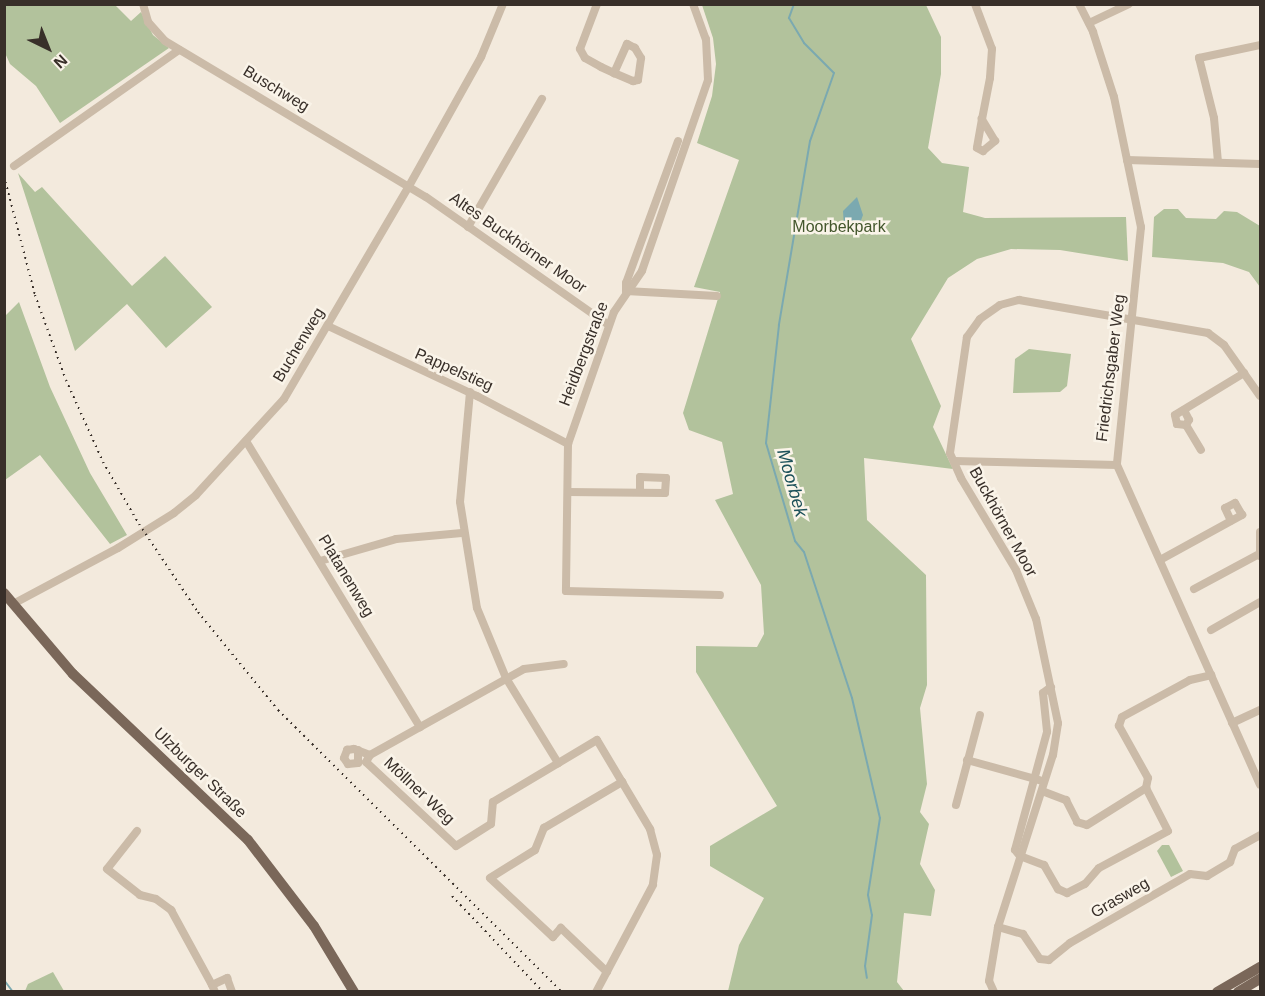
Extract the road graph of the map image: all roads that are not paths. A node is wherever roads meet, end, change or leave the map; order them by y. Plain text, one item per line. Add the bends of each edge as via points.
1 (143, 4) edge
2 (503, 4) edge
3 (597, 4) edge
4 (693, 4) edge
5 (975, 4) edge
6 (1079, 4) edge
7 (1129, 4) edge
8 (1089, 23) junction
9 (1260, 45) edge
10 (179, 50) junction
11 (614, 73) dead end
12 (542, 99) dead end
13 (982, 119) dead end
14 (678, 141) dead end
15 (1127, 160) junction
16 (1218, 162) junction
17 (1260, 164) edge
18 (14, 166) dead end
19 (409, 186) junction
20 (468, 227) junction
21 (626, 291) junction
22 (717, 296) dead end
23 (1134, 320) junction
24 (328, 326) junction
25 (609, 326) junction
26 (1244, 373) junction
27 (470, 392) junction
28 (1260, 396) edge
29 (246, 441) junction
30 (568, 444) junction
31 (1201, 450) dead end
32 (954, 461) junction
33 (1117, 465) junction
34 (568, 492) junction
35 (640, 492) dead end
36 (1231, 521) dead end
37 (1260, 532) edge
38 (462, 533) junction
39 (1260, 555) edge
40 (1160, 560) junction
41 (320, 561) junction
42 (1194, 589) dead end
43 (4, 593) edge
44 (720, 595) dead end
45 (1260, 602) edge
46 (13, 604) junction
47 (1211, 630) dead end
48 (564, 664) dead end
49 (1211, 675) junction
50 (506, 678) junction
51 (1051, 687) junction
52 (1260, 710) edge
53 (980, 715) dead end
54 (1048, 723) junction
55 (1058, 723) junction
56 (1232, 723) junction
57 (420, 727) junction
58 (358, 750) junction
59 (370, 754) junction
60 (968, 760) junction
61 (358, 763) junction
62 (558, 763) junction
63 (1034, 779) junction
64 (622, 782) junction
65 (1045, 782) junction
66 (1260, 785) edge
67 (1146, 788) junction
68 (1042, 791) junction
69 (956, 805) dead end
70 (137, 831) dead end
71 (1260, 835) edge
72 (1020, 856) junction
73 (998, 927) junction
74 (1260, 967) edge
75 (606, 972) junction
76 (1260, 979) edge
77 (214, 988) edge
78 (598, 988) edge
79 (232, 992) edge
80 (354, 992) edge
81 (607, 992) edge
82 (994, 992) edge
83 (1217, 992) edge
84 (1238, 992) edge

1 - 10 street, Buschweg via 155,33
2 - 19 street, Buchenweg via 481,57
3 - 11 street via 580,50 585,58
4 - 21 street, Heidbergstraße via 708,50 705,93 642,272
5 - 13 street via 992,49
6 - 8 street, Friedrichsgaber Weg
7 - 8 street
8 - 15 street, Friedrichsgaber Weg via 1114,97
9 - 16 street via 1199,58 1214,118
10 - 18 street
10 - 19 street, Buschweg
12 - 20 street
14 - 21 street
15 - 16 street
15 - 23 street, Friedrichsgaber Weg via 1141,227
16 - 17 street
19 - 20 street, Altes Buckhörner Moor
19 - 24 street, Buchenweg
20 - 25 street, Altes Buckhörner Moor
21 - 22 street
21 - 25 street, Heidbergstraße
23 - 26 street, Buckhörner Moor via 1215,336
23 - 32 street, Buckhörner Moor via 1019,300 1000,305 980,319 967,338 952,422
23 - 33 street, Friedrichsgaber Weg
24 - 27 street, Pappelstieg
24 - 29 street, Buchenweg via 288,394
25 - 30 street, Heidbergstraße
26 - 28 street, Buckhörner Moor
26 - 31 street via 1175,419 1179,426 1186,425
27 - 30 street, Pappelstieg
27 - 38 street via 460,468
29 - 41 street, Platanenweg
29 - 46 street, Buchenweg via 196,495 158,524
30 - 34 street, Heidbergstraße
32 - 33 street
32 - 51 street, Buckhörner Moor via 1016,570 1036,620
33 - 40 street, Friedrichsgaber Weg
34 - 35 street
34 - 44 street, Heidbergstraße via 566,591
36 - 40 street
37 - 39 street
38 - 41 street via 396,539
38 - 50 street via 477,608
39 - 42 street
40 - 49 street, Friedrichsgaber Weg
41 - 57 street, Platanenweg
43 - 46 main road, Ulzburger Straße
45 - 47 street
46 - 80 main road, Ulzburger Straße via 88,689 248,840 312,923
48 - 50 street via 524,669
49 - 56 street, Friedrichsgaber Weg
49 - 67 street via 1190,680 1122,717 1119,726 1148,778
50 - 57 street
50 - 62 street
51 - 54 street, Buckhörner Moor via 1042,697
51 - 55 street, Buckhörner Moor
52 - 56 street
53 - 60 street
54 - 55 street
54 - 63 street, Buckhörner Moor
55 - 65 street, Buckhörner Moor
56 - 66 street, Friedrichsgaber Weg
57 - 59 street
58 - 59 street
58 - 61 street
58 - 61 street via 347,750 344,758 350,765
59 - 61 street
59 - 62 street, Möllner Weg via 366,762 456,846 491,824 494,802
60 - 63 street
60 - 69 street
62 - 64 street, Möllner Weg via 597,740
63 - 65 street
63 - 72 street, Buckhörner Moor via 1015,847
64 - 75 street via 652,836 656,873 636,921
64 - 75 street via 544,828 535,850 490,878 553,937 561,928
65 - 68 street, Buckhörner Moor
67 - 68 street via 1087,825 1077,822 1066,800
67 - 72 street via 1168,831 1099,868 1085,884 1067,893 1058,889 1044,865
68 - 72 street, Buckhörner Moor
70 - 77 street via 107,869 140,895 156,899 171,910
71 - 73 street, Grasweg via 1235,849 1230,862 1207,876 1191,874 1070,943 1048,960 1040,959 1023,934
72 - 73 street, Buckhörner Moor
73 - 82 street, Buckhörner Moor via 989,981
74 - 83 main road
75 - 78 street
76 - 84 main road
77 - 79 street via 227,978
78 - 81 street

